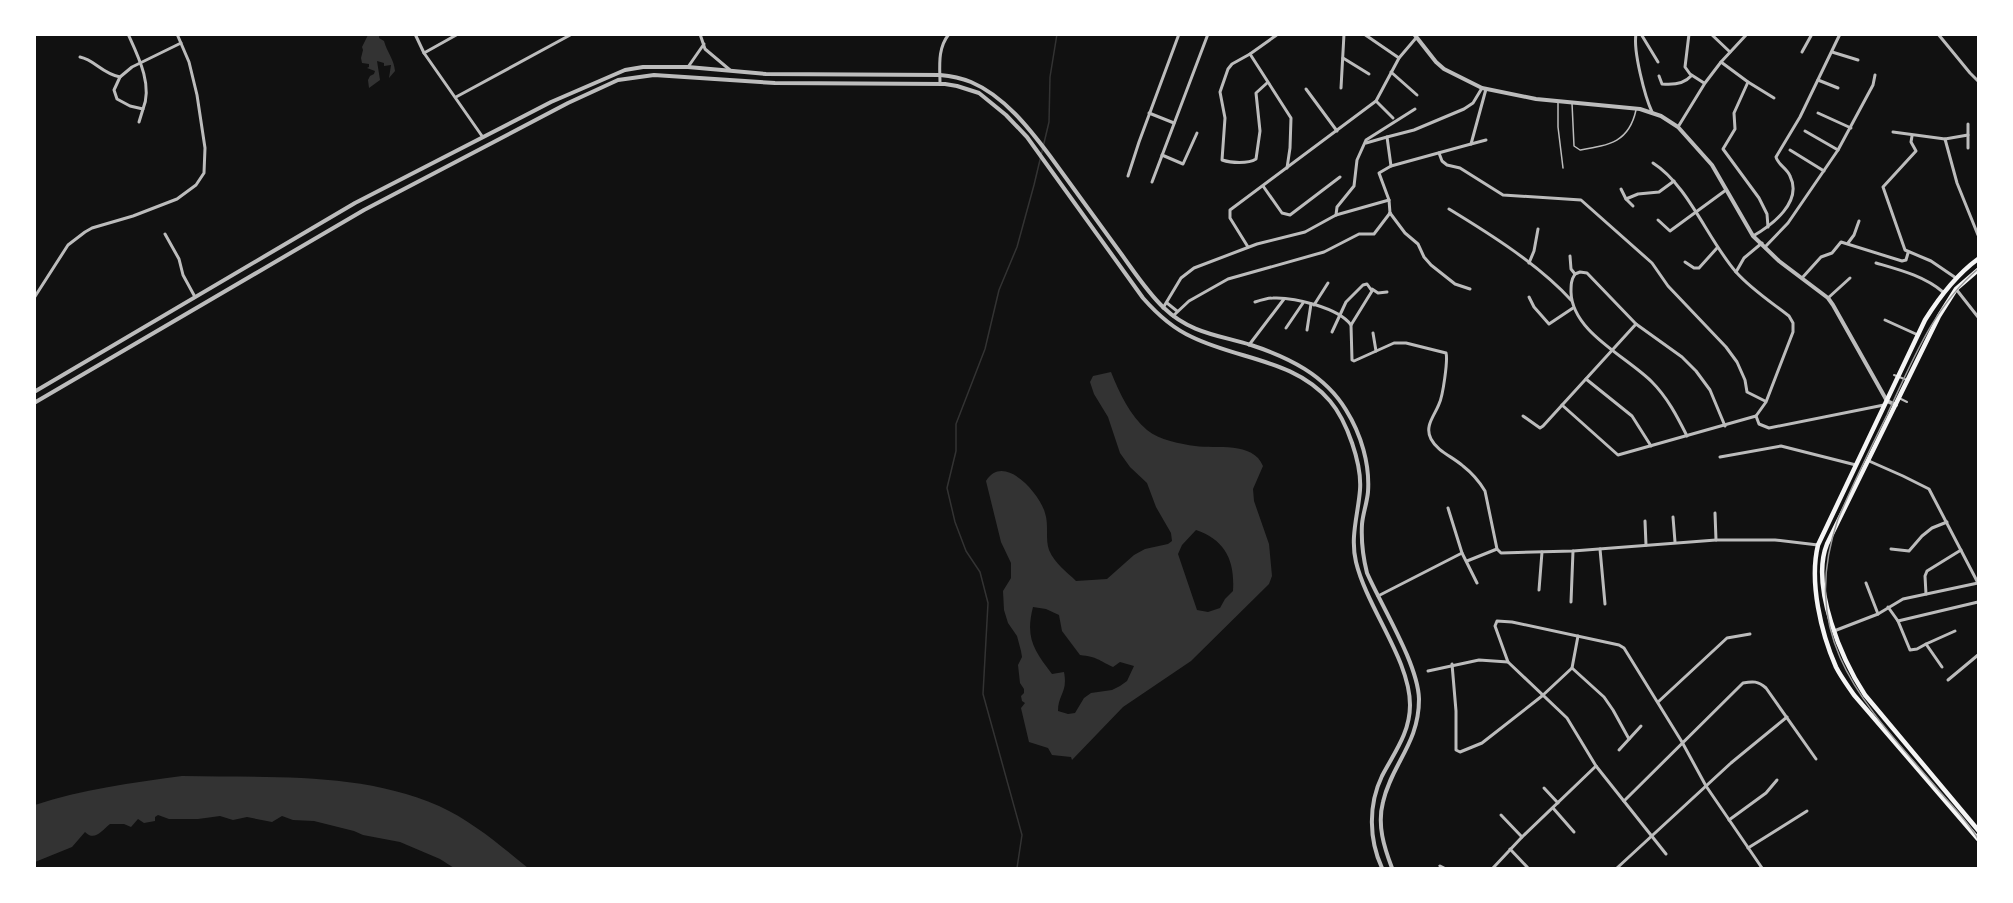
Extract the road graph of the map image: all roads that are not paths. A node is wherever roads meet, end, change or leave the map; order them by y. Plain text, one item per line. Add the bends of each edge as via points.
1 (128, 34) edge
2 (177, 34) edge
3 (415, 34) edge
4 (458, 34) edge
5 (572, 34) edge
6 (700, 34) edge
7 (949, 34) edge
8 (1179, 34) edge
9 (1202, 34) edge
10 (1278, 34) edge
11 (1364, 34) edge
12 (1636, 34) edge
13 (1641, 34) edge
14 (1689, 34) edge
15 (1711, 34) edge
16 (1747, 34) edge
17 (1812, 34) edge
18 (1840, 34) edge
19 (1938, 34) edge
20 (1345, 35) edge
21 (1208, 36) edge
22 (1415, 36) edge
23 (181, 43) junction
24 (704, 44) junction
25 (1832, 51) junction
26 (1730, 52) junction
27 (1802, 52) dead end
28 (424, 53) junction
29 (1250, 54) junction
30 (80, 57) dead end
31 (1343, 58) junction
32 (1399, 58) junction
33 (1858, 60) dead end
34 (1658, 62) dead end
35 (1721, 62) junction
36 (141, 63) junction
37 (688, 67) junction
38 (730, 70) junction
39 (1391, 72) junction
40 (1369, 74) dead end
41 (940, 75) junction
42 (1691, 75) junction
43 (1875, 75) dead end
44 (1659, 76) dead end
45 (120, 77) junction
46 (1818, 80) junction
47 (1978, 81) edge
48 (1748, 82) junction
49 (1267, 83) junction
50 (1705, 83) junction
51 (940, 84) junction
52 (1341, 88) dead end
53 (1484, 88) junction
54 (1838, 88) dead end
55 (1306, 89) dead end
56 (1417, 95) dead end
57 (456, 97) junction
58 (1774, 98) dead end
59 (1376, 100) junction
60 (1558, 100) junction
61 (1572, 102) junction
62 (143, 109) junction
63 (1636, 109) junction
64 (1415, 110) dead end
65 (1652, 112) junction
66 (1149, 113) junction
67 (1818, 113) dead end
68 (1393, 117) dead end
69 (139, 122) dead end
70 (1174, 123) junction
71 (1968, 124) dead end
72 (1678, 127) junction
73 (1851, 128) junction
74 (1337, 130) junction
75 (1805, 131) dead end
76 (1893, 132) dead end
77 (1197, 133) dead end
78 (1968, 135) junction
79 (483, 136) junction
80 (1912, 136) junction
81 (1387, 137) junction
82 (1945, 139) junction
83 (1486, 140) dead end
84 (1364, 143) junction
85 (1471, 144) junction
86 (1968, 148) dead end
87 (1790, 150) dead end
88 (1838, 150) junction
89 (1439, 153) junction
90 (1162, 155) junction
91 (1653, 163) dead end
92 (1183, 164) junction
93 (1391, 166) junction
94 (1287, 168) junction
95 (1563, 168) dead end
96 (1181, 169) dead end
97 (1824, 171) junction
98 (1128, 176) dead end
99 (1340, 177) dead end
100 (1674, 181) junction
101 (1152, 182) dead end
102 (1263, 186) junction
103 (1621, 189) dead end
104 (1726, 190) junction
105 (1078, 195) junction
106 (1626, 199) junction
107 (1071, 200) junction
108 (1389, 200) junction
109 (1633, 206) dead end
110 (1449, 209) dead end
111 (1390, 213) junction
112 (1695, 213) junction
113 (1336, 215) junction
114 (1658, 220) dead end
115 (1859, 221) dead end
116 (1768, 227) junction
117 (1538, 229) dead end
118 (165, 234) dead end
119 (1978, 235) edge
120 (1753, 236) junction
121 (1848, 243) junction
122 (1763, 245) junction
123 (1248, 247) junction
124 (1717, 248) junction
125 (1909, 253) junction
126 (1570, 256) dead end
127 (1978, 259) edge
128 (1685, 262) dead end
129 (1528, 263) junction
130 (1876, 263) dead end
131 (1978, 270) edge
132 (1736, 272) junction
133 (1575, 274) junction
134 (1802, 278) junction
135 (1850, 278) dead end
136 (1956, 278) junction
137 (1328, 283) dead end
138 (1372, 289) junction
139 (1470, 289) dead end
140 (1956, 289) junction
141 (1386, 292) dead end
142 (1943, 292) junction
143 (1529, 297) dead end
144 (34, 298) edge
145 (195, 298) junction
146 (1284, 298) junction
147 (1827, 298) junction
148 (1166, 302) junction
149 (1255, 302) dead end
150 (1572, 302) junction
151 (1304, 303) junction
152 (1312, 304) junction
153 (1163, 308) junction
154 (1573, 308) junction
155 (1177, 311) junction
156 (1339, 313) junction
157 (1173, 316) junction
158 (1978, 317) edge
159 (1885, 320) dead end
160 (1636, 324) junction
161 (1351, 325) junction
162 (1286, 328) dead end
163 (1307, 330) dead end
164 (1332, 332) dead end
165 (1373, 333) dead end
166 (1918, 335) junction
167 (1249, 345) junction
168 (1612, 350) junction
169 (1376, 351) junction
170 (1894, 375) dead end
171 (1586, 379) junction
172 (1907, 380) dead end
173 (34, 392) edge
174 (1899, 397) dead end
175 (1766, 402) junction
176 (1907, 402) dead end
177 (34, 403) edge
178 (1886, 403) junction
179 (1562, 405) junction
180 (1896, 405) junction
181 (1523, 416) dead end
182 (1756, 416) junction
183 (1725, 426) junction
184 (1687, 436) junction
185 (1651, 446) junction
186 (1720, 457) dead end
187 (1869, 461) junction
188 (1856, 465) junction
189 (1448, 508) dead end
190 (1715, 513) dead end
191 (1673, 517) dead end
192 (1645, 521) dead end
193 (1947, 522) junction
194 (1716, 540) junction
195 (1675, 542) junction
196 (1646, 545) junction
197 (1818, 545) junction
198 (1497, 549) junction
199 (1600, 549) junction
200 (1891, 549) dead end
201 (1961, 550) junction
202 (1573, 551) junction
203 (1542, 552) junction
204 (1462, 554) junction
205 (1467, 561) junction
206 (1477, 583) dead end
207 (1866, 583) dead end
208 (1978, 583) edge
209 (1539, 590) dead end
210 (1926, 594) junction
211 (1377, 596) junction
212 (1571, 602) dead end
213 (1978, 602) edge
214 (1605, 604) dead end
215 (1888, 607) junction
216 (1878, 614) junction
217 (1898, 621) junction
218 (1833, 624) junction
219 (1823, 625) junction
220 (1834, 631) junction
221 (1955, 631) dead end
222 (1750, 634) dead end
223 (1578, 636) junction
224 (1926, 644) junction
225 (1978, 655) edge
226 (1508, 662) junction
227 (1452, 664) junction
228 (1572, 668) junction
229 (1942, 668) dead end
230 (1428, 670) dead end
231 (1948, 680) dead end
232 (1542, 696) junction
233 (1658, 702) junction
234 (1787, 717) junction
235 (1641, 726) dead end
236 (1629, 739) junction
237 (1682, 742) junction
238 (1618, 750) dead end
239 (1816, 759) dead end
240 (1596, 766) junction
241 (1777, 780) dead end
242 (1706, 786) junction
243 (1544, 788) dead end
244 (1624, 801) junction
245 (1558, 803) junction
246 (1553, 808) junction
247 (1807, 811) dead end
248 (1501, 815) dead end
249 (1729, 820) junction
250 (1978, 830) edge
251 (1574, 832) dead end
252 (1522, 837) junction
253 (1652, 837) junction
254 (1978, 839) edge
255 (1748, 848) junction
256 (1510, 849) junction
257 (1666, 854) dead end
258 (1382, 868) edge
259 (1392, 868) edge
260 (1493, 868) edge
261 (1528, 868) edge
262 (1617, 868) edge
263 (1762, 868) edge

1 - 36 street
2 - 23 street
3 - 28 street
4 - 28 street
5 - 57 street
6 - 24 street
7 - 41 street via 942,43
8 - 66 street
9 - 21 street
10 - 29 street
11 - 32 street
12 - 65 street
13 - 34 street
14 - 42 street via 1684,63
15 - 26 street
16 - 26 street
17 - 27 street
18 - 25 street
19 - 47 street
20 - 31 street
21 - 70 street
22 - 32 street
22 - 53 street via 1444,69
23 - 36 street
23 - 144 street via 197,95 206,148 204,173 196,185 177,199 85,232 68,245
24 - 37 street
24 - 38 street
25 - 33 street
25 - 46 street
26 - 35 street
28 - 57 street
29 - 49 street
29 - 49 street via 1232,64 1220,87 1225,118 1222,160 1256,159 1260,131 1256,93
30 - 45 street via 107,74
31 - 40 street
31 - 52 street
32 - 39 street
35 - 48 street
35 - 50 street
36 - 45 street
36 - 62 street via 147,95
37 - 38 street
37 - 79 street via 625,70
38 - 41 street via 766,74
39 - 56 street
39 - 59 street
41 - 51 street
41 - 105 street via 973,82 995,97 1030,129
42 - 44 street via 1680,83 1666,84 1662,84
42 - 50 street
43 - 73 street
45 - 62 street via 114,90 117,99
46 - 54 street
46 - 116 street via 1777,154 1778,162 1789,173 1793,192 1784,211
48 - 58 street
48 - 116 street via 1734,113 1735,129 1723,149 1759,198
49 - 94 street via 1291,118
50 - 72 street
51 - 107 street via 979,93 998,107 1026,137
51 - 177 street via 775,83 654,75 618,80 364,210
53 - 60 street
53 - 81 street via 1464,109
53 - 85 street
55 - 74 street
57 - 79 street
59 - 68 street
59 - 74 street
60 - 61 street
60 - 95 lane
61 - 63 street
61 - 63 lane via 1574,146 1580,150 1624,137 1633,125
62 - 69 street
63 - 65 street
64 - 84 street
65 - 72 street
66 - 70 street
66 - 98 street
67 - 73 street
70 - 90 street
71 - 78 street
72 - 104 street via 1712,165
73 - 88 street
74 - 94 street
75 - 88 street
76 - 80 street
77 - 92 street
78 - 82 street
78 - 86 street
79 - 145 street via 355,203
80 - 82 street
80 - 125 street via 1916,151 1883,186 1904,249
81 - 84 street
81 - 93 street
82 - 119 street
83 - 85 street
84 - 113 street via 1354,186 1337,207
85 - 89 street
87 - 97 street
88 - 97 street
89 - 93 street
89 - 175 street via 1447,165 1461,168 1503,195 1581,200 1652,263 1668,286 1726,347 1737,362 1747,392
90 - 92 street
90 - 101 street
91 - 100 street
92 - 96 street
93 - 108 street via 1379,173
94 - 102 street
97 - 122 street via 1788,223
99 - 102 street via 1290,215 1282,213
100 - 106 street via 1659,192
100 - 112 street
102 - 123 street via 1228,213
103 - 106 street
104 - 112 street
104 - 120 street
105 - 107 street
105 - 153 street
106 - 109 street
107 - 258 street via 1143,298 1177,330 1293,372 1315,386 1344,424 1360,480 1353,532 1356,562 1406,678 1410,697 1406,731 1382,777 1374,804 1373,843
108 - 111 street
108 - 113 street
110 - 129 street
111 - 139 street via 1431,265 1455,284
111 - 155 street via 1374,234 1359,234 1324,252 1228,279
112 - 114 street via 1670,231
112 - 124 street
113 - 123 street via 1300,234
115 - 121 street
116 - 120 street
117 - 129 street
118 - 145 street
120 - 122 street
121 - 125 street via 1902,261
121 - 134 street via 1839,243
122 - 132 street via 1744,258
122 - 134 street
123 - 148 street via 1189,271
124 - 128 street via 1699,268
124 - 132 street
125 - 136 street via 1931,261
126 - 133 street
127 - 136 main road
129 - 150 street
130 - 142 street via 1932,283
131 - 140 main road
132 - 175 street via 1793,323
133 - 150 street
133 - 160 street via 1587,273
134 - 147 street
135 - 147 street
136 - 142 main road
137 - 152 street
138 - 141 street
138 - 156 street via 1363,285
138 - 161 street
140 - 158 street
140 - 180 main road
142 - 166 main road
143 - 154 street via 1549,324
145 - 173 street
146 - 149 street
146 - 151 street
146 - 167 street
147 - 178 street
148 - 153 street
148 - 155 street
150 - 154 street
151 - 152 street
151 - 162 street
152 - 156 street
152 - 163 street
153 - 157 street
154 - 168 street
155 - 157 street
156 - 161 street
156 - 164 street
157 - 167 street via 1213,337
159 - 166 street
160 - 168 street
160 - 183 street via 1696,371 1710,390
161 - 169 street via 1352,360
165 - 169 street
166 - 178 main road
167 - 211 street via 1313,375 1336,396 1352,421 1367,472 1362,530 1364,560
168 - 171 street
168 - 184 street via 1651,381 1675,410
169 - 198 street via 1394,343 1406,343 1446,352 1440,402 1428,426 1429,436 1472,473 1485,491
170 - 172 street
171 - 179 street
171 - 185 street via 1632,416
174 - 176 street
175 - 182 street
178 - 180 street
178 - 182 street via 1769,428 1760,424
178 - 188 main road
179 - 181 street via 1541,427
179 - 185 street via 1617,455
180 - 187 main road
182 - 183 street
183 - 184 street
184 - 185 street
186 - 188 street via 1781,446
187 - 193 street via 1929,489
187 - 218 main road via 1824,553 1822,581
188 - 197 main road
189 - 204 street
190 - 194 street
191 - 195 street
192 - 196 street
193 - 200 street via 1932,528 1910,551
193 - 201 street
194 - 195 street
194 - 197 street
195 - 196 street
196 - 199 street
197 - 219 main road via 1814,575
198 - 203 street via 1506,555
198 - 205 street
199 - 202 street
199 - 214 street
201 - 208 street
201 - 210 street via 1927,571
202 - 203 street
202 - 212 street
203 - 209 street
204 - 205 street
204 - 211 street
205 - 206 street
207 - 216 street
208 - 210 street
210 - 215 street
211 - 259 street via 1412,669 1419,697 1414,733 1382,802 1383,844
213 - 217 street
215 - 216 street
215 - 217 street
216 - 220 street
217 - 224 street via 1910,650
218 - 219 lane
218 - 220 main road
219 - 254 main road via 1837,670 1854,695
220 - 250 main road via 1848,667 1865,695
221 - 224 street
222 - 233 street via 1726,638
223 - 226 street via 1499,620 1495,622
223 - 228 street
223 - 233 street via 1622,646
224 - 229 street
225 - 231 street
226 - 227 street via 1479,660
226 - 232 street
227 - 230 street
227 - 232 street via 1458,752 1482,743
228 - 232 street
228 - 236 street via 1604,697
232 - 240 street via 1567,718
233 - 237 street
234 - 237 street via 1759,682 1743,683
234 - 239 street
234 - 242 street
235 - 236 street
236 - 238 street
237 - 242 street
237 - 244 street
240 - 244 street
240 - 245 street
241 - 249 street
242 - 249 street
242 - 253 street
243 - 245 street
244 - 253 street
245 - 246 street
246 - 251 street
246 - 252 street
247 - 255 street
248 - 252 street
249 - 255 street
252 - 256 street
253 - 257 street
253 - 262 street
255 - 263 street
256 - 260 street
256 - 261 street

